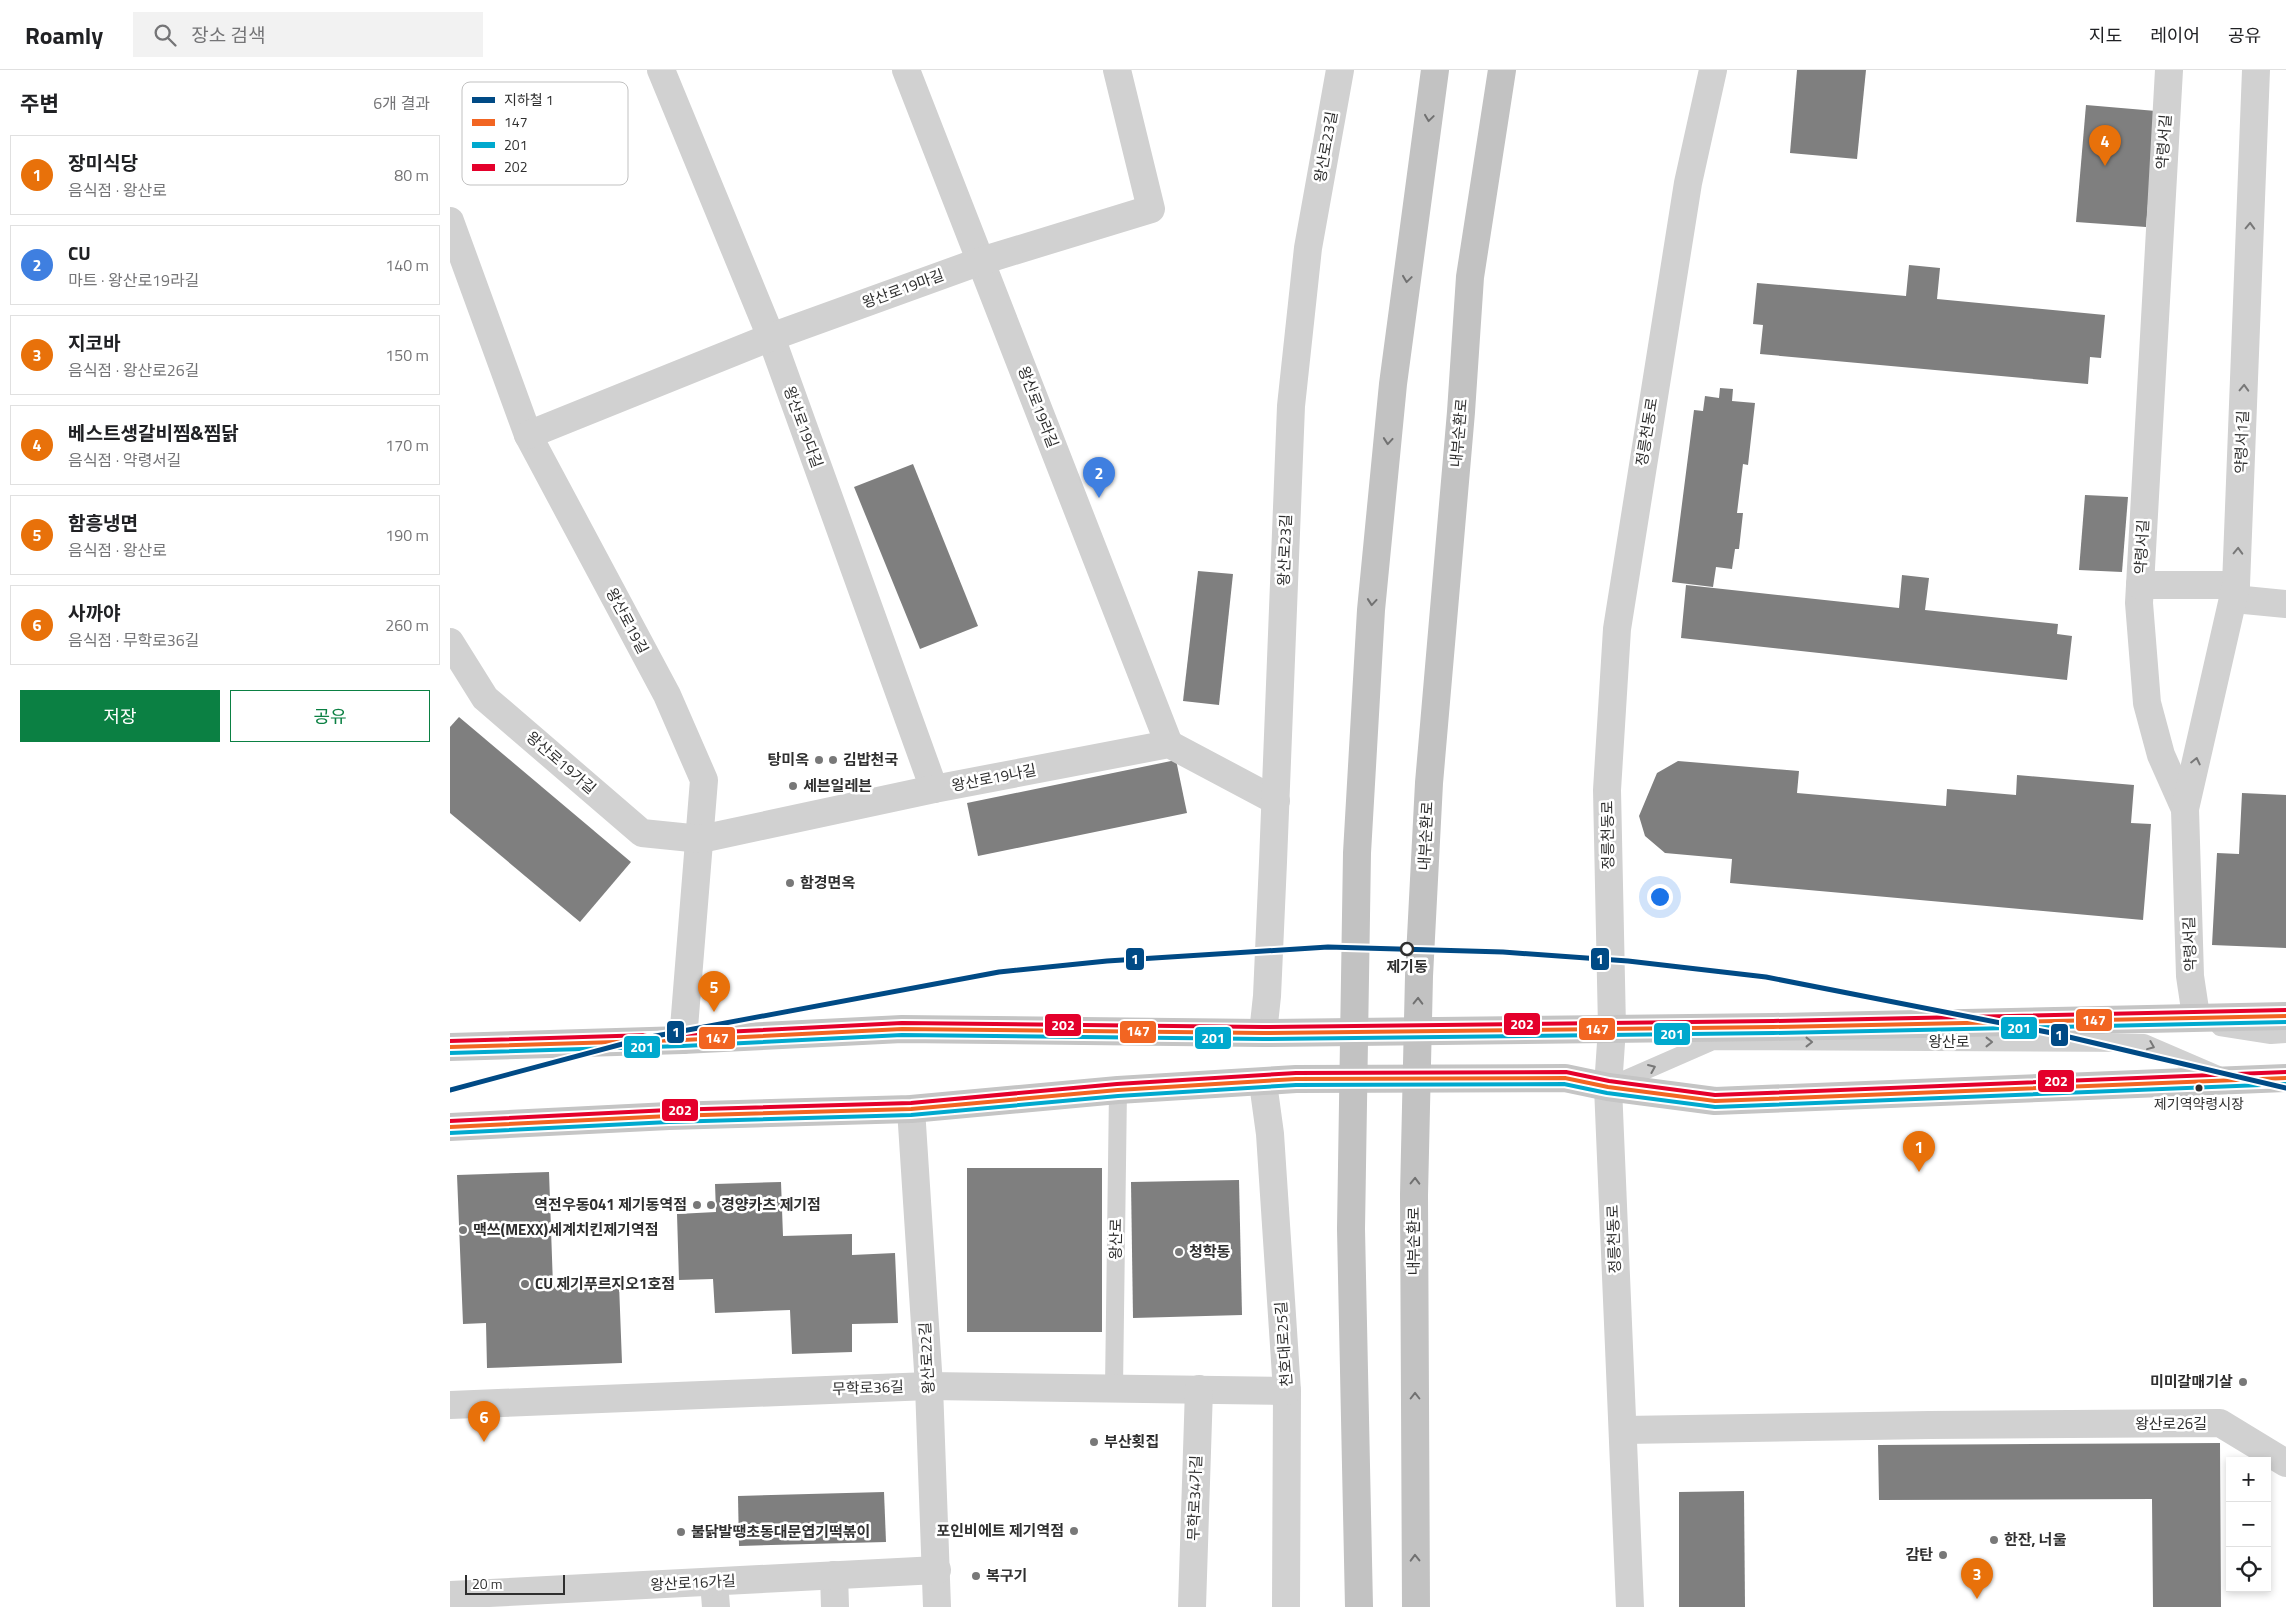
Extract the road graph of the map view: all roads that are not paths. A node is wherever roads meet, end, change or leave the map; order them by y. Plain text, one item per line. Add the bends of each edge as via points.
1 (661, 70) edge
2 (906, 70) edge
3 (1117, 70) edge
4 (1340, 70) edge
5 (1435, 70) edge
6 (1502, 70) edge
7 (1713, 70) edge
8 (2169, 70) edge
9 (2256, 70) edge
10 (450, 222) edge
11 (981, 261) junction
12 (770, 337) junction
13 (528, 435) junction
14 (2140, 585) junction
15 (2235, 592) junction
16 (2286, 604) edge
17 (450, 642) edge
18 (1169, 744) junction
19 (934, 789) junction
20 (1276, 801) junction
21 (2185, 809) junction
22 (701, 839) junction
23 (2196, 1016) junction
24 (2286, 1016) edge
25 (2154, 1018) junction
26 (1612, 1028) junction
27 (1263, 1032) junction
28 (2286, 1034) edge
29 (683, 1040) junction
30 (450, 1047) edge
31 (2286, 1078) edge
32 (2231, 1080) junction
33 (1263, 1083) junction
34 (1608, 1087) junction
35 (1118, 1090) junction
36 (911, 1109) junction
37 (450, 1127) edge
38 (929, 1386) junction
39 (1114, 1388) junction
40 (1199, 1390) junction
41 (1287, 1391) junction
42 (450, 1405) edge
43 (1624, 1430) junction
44 (2286, 1464) edge
45 (937, 1570) junction
46 (834, 1575) junction
47 (450, 1595) edge
48 (715, 1595) edge
49 (592, 1598) edge
50 (835, 1607) edge
51 (937, 1607) edge
52 (1192, 1607) edge
53 (1286, 1607) edge
54 (1359, 1607) edge
55 (1416, 1607) edge
56 (1630, 1607) edge

1 - 12 street, 왕산로19다길
2 - 11 street, 왕산로19라길
3 - 11 street, 왕산로19마길 via 1151,208
4 - 20 street, 왕산로23길 via 1308,248 1291,406
5 -> 54 highway, bridge via 1392,394 1371,610 1357,853 1351,1228
55 -> 6 highway, 내부순환로, bridge via 1414,1195 1428,782 1470,277
7 - 26 street, 정릉천동로 via 1687,193 1617,630 1607,790
8 - 14 street, 약령서길
15 -> 9 street, 약령서1길
10 - 13 street, 왕산로19길
11 - 12 street, 왕산로19마길
11 - 18 street, 왕산로19라길
12 - 13 street, 왕산로19마길
12 - 19 street, 왕산로19다길
13 - 22 street, 왕산로19길 via 667,695 704,780
14 - 15 street
14 - 21 street, 약령서길 via 2147,703 2161,755
15 - 16 street
21 -> 15 street, 약령서1길
17 - 22 street, 왕산로19가길 via 485,698 642,833
18 - 19 street, 왕산로19나길
18 - 20 street
19 - 22 street, 왕산로19나길
20 - 27 street, 왕산로23길
21 - 23 street, 약령서길 via 2190,976
22 - 29 street, 왕산로19길
23 - 24 main road, 왕산로
23 - 25 main road, 왕산로
25 - 26 main road, 왕산로
25 - 28 lane via 2271,1035
26 - 27 main road, 왕산로, bridge
26 - 34 street, 정릉천동로
27 - 29 main road, 왕산로 via 902,1029
29 - 30 main road, 왕산로
31 - 32 main road, 왕산로
32 - 34 main road, 왕산로 via 1715,1101
34 -> 32 lane, 왕산로 via 1714,1042 2144,1043
33 - 34 main road, 왕산로, bridge via 1296,1079 1565,1078
33 - 35 main road, 왕산로
33 - 41 street, 천호대로25길 via 1270,1134
34 - 43 street, 정릉천동로
35 - 36 main road, 왕산로
35 - 39 lane, 왕산로
36 - 37 main road, 왕산로
36 - 38 street, 왕산로22길
38 - 39 street, 무학로36길
38 - 42 street, 무학로36길
38 - 45 street, 왕산로22길
39 - 40 street, 무학로36길
40 - 41 street, 무학로36길
40 - 52 street, 무학로34가길
41 - 53 street, 천호대로25길
43 - 44 street, 왕산로26길 via 2220,1423
43 - 56 street, 정릉천동로
45 - 46 street, 왕산로16가길
45 - 51 street, 왕산로22길
46 - 48 street, 왕산로16가길
46 - 50 street
47 - 49 street, 왕산로16가길
48 - 49 street, 왕산로16가길

